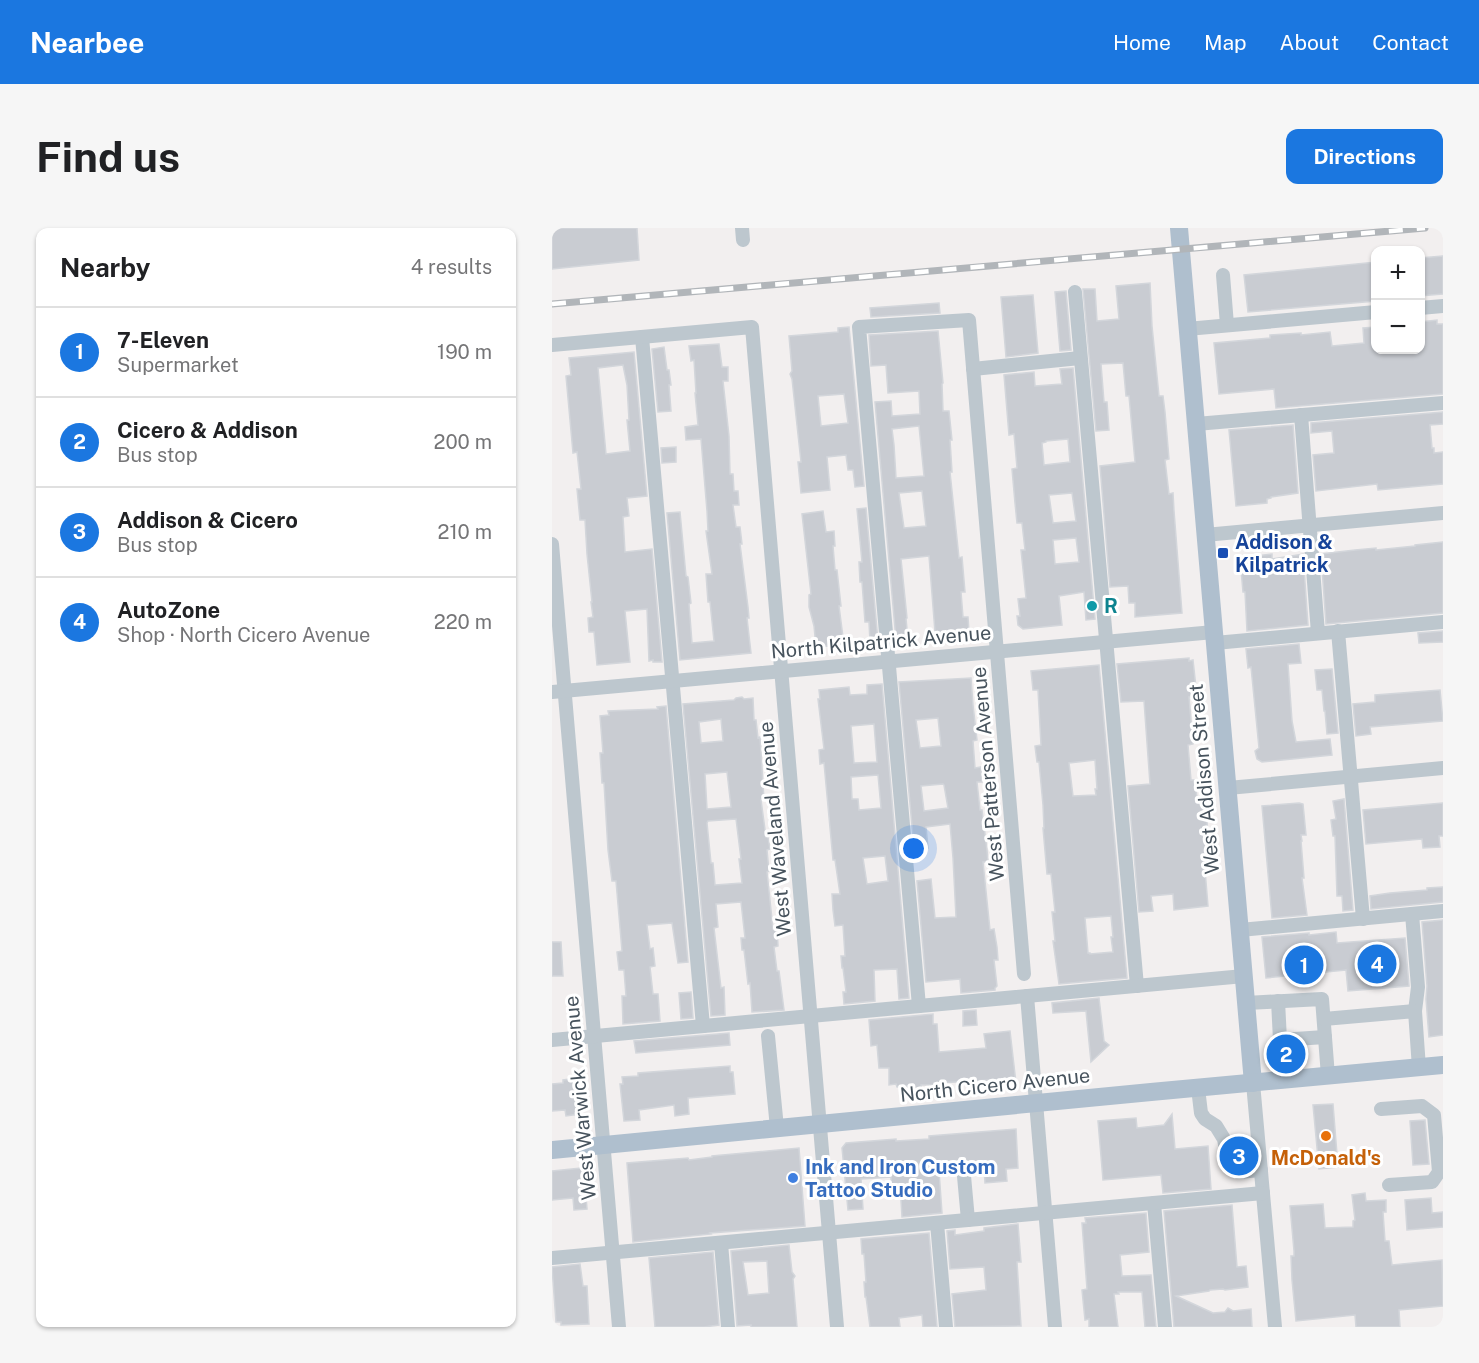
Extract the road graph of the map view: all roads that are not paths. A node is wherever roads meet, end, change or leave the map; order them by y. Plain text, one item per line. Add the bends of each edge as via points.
1 (1179, 228) edge
2 (1223, 274) dead end
3 (1075, 292) dead end
4 (1443, 306) edge
5 (1425, 308) edge
6 (1371, 312) edge
7 (1227, 325) junction
8 (1187, 328) junction
9 (642, 338) junction
10 (552, 345) edge
11 (1080, 358) junction
12 (973, 369) junction
13 (1443, 403) edge
14 (1301, 415) junction
15 (1196, 424) junction
16 (1443, 513) edge
17 (1310, 525) junction
18 (1205, 535) junction
19 (552, 544) edge
20 (1443, 622) edge
21 (1338, 631) junction
22 (1318, 633) junction
23 (1214, 637) junction
24 (1106, 641) junction
25 (997, 651) junction
26 (888, 661) junction
27 (782, 671) junction
28 (673, 681) junction
29 (558, 691) edge
30 (1443, 768) edge
31 (1350, 776) junction
32 (1228, 788) junction
33 (1443, 911) edge
34 (1412, 914) junction
35 (1363, 918) junction
36 (1240, 930) junction
37 (1024, 974) dead end
38 (1244, 976) junction
39 (1137, 986) junction
40 (1027, 996) junction
41 (1278, 1001) junction
42 (1246, 1003) junction
43 (919, 1006) junction
44 (1415, 1011) junction
45 (811, 1016) junction
46 (1324, 1019) junction
47 (703, 1026) junction
48 (594, 1036) junction
49 (768, 1036) dead end
50 (1325, 1037) junction
51 (552, 1040) edge
52 (1443, 1065) edge
53 (1419, 1068) junction
54 (1328, 1076) junction
55 (1253, 1083) junction
56 (1198, 1088) junction
57 (1036, 1103) junction
58 (1382, 1109) dead end
59 (820, 1124) junction
60 (777, 1128) junction
61 (603, 1145) junction
62 (552, 1150) edge
63 (1261, 1170) junction
64 (964, 1176) dead end
65 (1389, 1185) dead end
66 (1263, 1193) junction
67 (1154, 1203) junction
68 (1045, 1213) junction
69 (968, 1220) junction
70 (937, 1223) junction
71 (829, 1233) junction
72 (721, 1243) junction
73 (613, 1253) junction
74 (552, 1258) edge
75 (619, 1327) edge
76 (729, 1327) edge
77 (837, 1327) edge
78 (946, 1327) edge
79 (1055, 1327) edge
80 (1165, 1327) edge
81 (1275, 1327) edge

1 - 8 main road, West Addison Street
2 - 7 street
3 - 11 street
4 - 5 street
6 - 7 street
7 - 8 street
8 - 15 main road, West Addison Street
9 - 10 street
9 - 27 street, West Waveland Avenue via 752,327
9 - 28 street
11 - 12 street
11 - 24 street
12 - 25 street, West Patterson Avenue
12 - 26 street, West Patterson Avenue via 969,320 859,327
13 - 14 street
14 - 15 street
14 - 17 street
15 - 18 main road, West Addison Street
16 - 17 street
17 - 18 street
17 - 22 street
18 - 23 main road, West Addison Street
19 - 29 street, West Warwick Avenue
20 - 21 street, North Kilpatrick Avenue
21 - 22 street, North Kilpatrick Avenue
21 - 31 street
22 - 23 street, North Kilpatrick Avenue
23 - 24 street, North Kilpatrick Avenue
23 - 32 main road, West Addison Street
24 - 25 street, North Kilpatrick Avenue
24 - 39 street
25 - 26 street, North Kilpatrick Avenue
25 - 37 street, West Patterson Avenue
26 - 27 street, North Kilpatrick Avenue
26 - 43 street
27 - 28 street, North Kilpatrick Avenue
27 - 45 street, West Waveland Avenue
28 - 29 street, North Kilpatrick Avenue
28 - 47 street
29 - 48 street, West Warwick Avenue
30 - 31 street
31 - 32 street
31 - 35 street
32 - 36 main road, West Addison Street
33 - 34 street
34 - 35 street
34 - 44 street via 1418,987
35 - 36 street
36 - 38 main road, West Addison Street
38 - 39 street
38 - 42 main road, West Addison Street
39 - 40 street
40 - 43 street
40 - 57 street
41 - 42 street
41 - 46 street via 1322,999
41 - 50 street via 1280,1040
42 - 55 main road, West Addison Street
43 - 45 street
44 - 46 street
44 - 53 street
45 - 47 street
45 - 59 street, West Waveland Avenue
46 - 50 street
47 - 48 street
48 - 51 street
48 - 61 street, West Warwick Avenue
49 - 60 street
50 - 54 street
52 - 53 main road, North Cicero Avenue
53 - 54 main road, North Cicero Avenue
54 - 55 main road, North Cicero Avenue
55 - 56 main road, North Cicero Avenue
55 - 63 street, West Addison Street
56 - 57 main road, North Cicero Avenue
56 - 63 street via 1201,1113 1224,1139 1229,1166 1238,1172
57 - 59 main road, North Cicero Avenue
57 - 68 street
58 - 65 street via 1422,1106 1434,1115 1439,1172 1432,1182
59 - 60 main road, North Cicero Avenue
59 - 71 street, West Waveland Avenue
60 - 61 main road, North Cicero Avenue
61 - 62 main road, North Cicero Avenue
61 - 73 street, West Warwick Avenue
63 - 66 street, West Addison Street
64 - 69 street
66 - 67 street
66 - 81 street, West Addison Street
67 - 68 street
67 - 80 street
68 - 69 street
68 - 79 street
69 - 70 street
70 - 71 street
70 - 78 street
71 - 72 street
71 - 77 street, West Waveland Avenue
72 - 73 street
72 - 76 street
73 - 74 street
73 - 75 street, West Warwick Avenue

